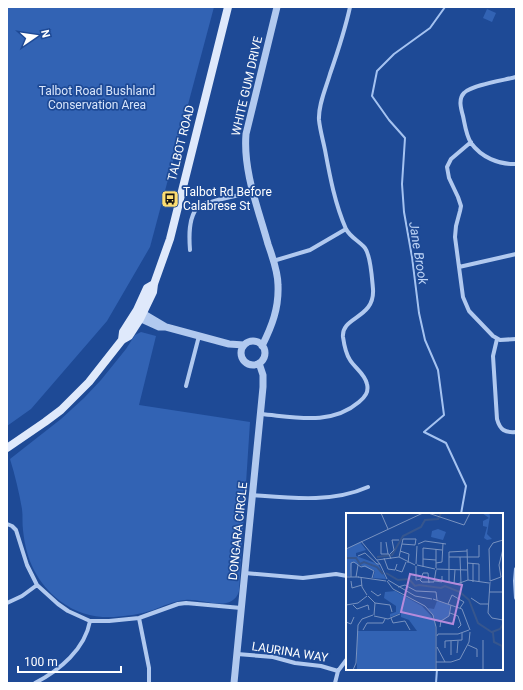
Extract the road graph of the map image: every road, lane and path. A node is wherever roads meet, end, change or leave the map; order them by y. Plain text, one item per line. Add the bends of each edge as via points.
1 (228, 7) edge
2 (277, 7) edge
3 (350, 7) edge
4 (516, 77) edge
5 (471, 142) junction
6 (516, 164) edge
7 (253, 192) junction
8 (346, 229) junction
9 (190, 250) dead end
10 (516, 254) edge
11 (273, 261) junction
12 (459, 267) junction
13 (138, 314) junction
14 (268, 333) junction
15 (199, 336) junction
16 (497, 339) junction
17 (516, 339) edge
18 (255, 342) junction
19 (262, 346) junction
20 (243, 348) junction
21 (255, 364) junction
22 (186, 386) dead end
23 (261, 414) junction
24 (516, 432) edge
25 (7, 448) edge
26 (368, 487) dead end
27 (252, 495) junction
28 (7, 524) edge
29 (516, 569) edge
30 (245, 573) junction
31 (346, 576) edge
32 (37, 585) junction
33 (516, 594) edge
34 (516, 598) edge
35 (7, 603) edge
36 (241, 608) junction
37 (140, 618) junction
38 (90, 621) junction
39 (237, 654) junction
40 (346, 660) edge
41 (338, 671) junction
42 (35, 683) edge
43 (149, 683) edge
44 (234, 683) edge
45 (335, 683) edge

1 - 13 main road, TALBOT ROAD via 170,239 154,284 147,288
2 - 7 street, WHITE GUM DRIVE via 246,134 246,158
3 - 8 street via 322,100 319,119 333,191
4 - 5 street via 474,87 463,94 460,100 461,108
5 - 6 street via 481,154 491,160
5 - 12 street via 451,159 447,167 461,206 455,231
7 - 9 street via 207,203 198,208 193,214
7 - 11 street, WHITE GUM DRIVE
8 - 11 street via 310,250
8 - 23 street via 366,251 373,291 368,308 343,330 349,359 367,382 367,393 352,408 326,417 309,419
10 - 12 street
11 - 14 street, WHITE GUM DRIVE via 278,284 275,315
12 - 16 street via 467,307
13 - 15 street via 166,327
13 - 25 main road, TALBOT ROAD via 123,332 122,340 102,368 76,396 45,422
14 - 18 street
14 - 19 street, WHITE GUM DRIVE
15 - 20 street
15 - 22 street
16 - 17 street
16 - 24 street via 493,356 497,419 503,430
18 - 19 street
18 - 20 street
19 - 21 street via 264,355
20 - 21 street via 244,361
21 - 23 street, DONGARA CIRCLE via 263,381
23 - 27 street, DONGARA CIRCLE
26 - 27 street via 347,495 311,498
27 - 30 street, DONGARA CIRCLE
28 - 32 street via 16,530 27,565
29 - 33 street
30 - 31 street via 303,578 336,574
30 - 36 street, DONGARA CIRCLE
32 - 35 street
32 - 38 street via 68,611
33 - 34 street
36 - 37 street via 186,602
36 - 39 street, DONGARA CIRCLE
37 - 38 street
37 - 43 street via 149,668
38 - 42 street via 85,638 71,657 62,666
39 - 41 street, LAURINA WAY via 274,657
39 - 44 street, DONGARA CIRCLE
40 - 41 street
41 - 45 street

